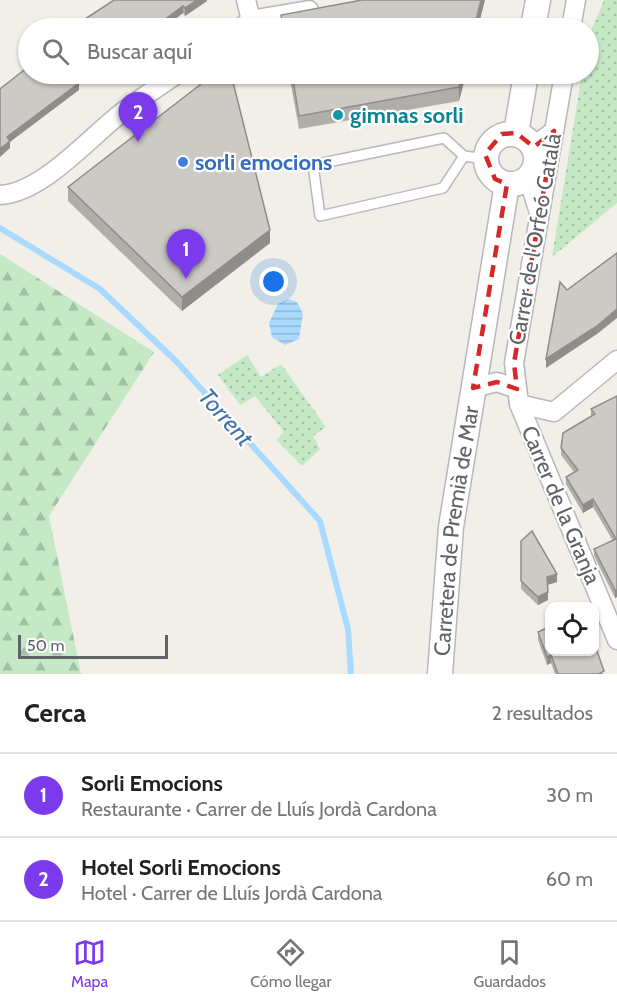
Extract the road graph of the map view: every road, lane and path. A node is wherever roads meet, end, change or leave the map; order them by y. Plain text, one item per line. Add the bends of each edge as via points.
1 (246, 0) edge
2 (576, 0) edge
3 (327, 7) edge
4 (245, 18) edge
5 (274, 18) edge
6 (573, 18) edge
7 (163, 84) edge
8 (526, 84) edge
9 (562, 84) edge
10 (554, 131) junction
11 (525, 140) junction
12 (474, 158) junction
13 (518, 181) junction
14 (4, 195) edge
15 (540, 214) junction
16 (617, 360) edge
17 (473, 388) junction
18 (518, 397) junction
19 (616, 633) edge
20 (440, 674) edge

1 - 4 street
2 - 6 street
3 - 5 street
7 - 14 street via 46,176
8 - 11 street
9 - 10 street, Carrer de l'Orfeó Català
10 - 11 street
10 - 15 street, Carrer de l'Orfeó Català
11 - 12 street via 502,134
11 - 13 street via 537,157 535,168
12 - 12 lane via 442,188 320,216 313,165 444,138
12 - 13 street via 495,179
13 - 15 street
13 - 17 street, Carretera de Premià de Mar
15 - 18 street, Carrer de l'Orfeó Català via 514,363
16 - 18 street, Carretera de Premià de Mar via 554,412
17 - 18 street, Carretera de Premià de Mar via 497,382
17 - 20 street, Carretera de Premià de Mar via 451,527
18 - 19 street, Carrer de la Granja

